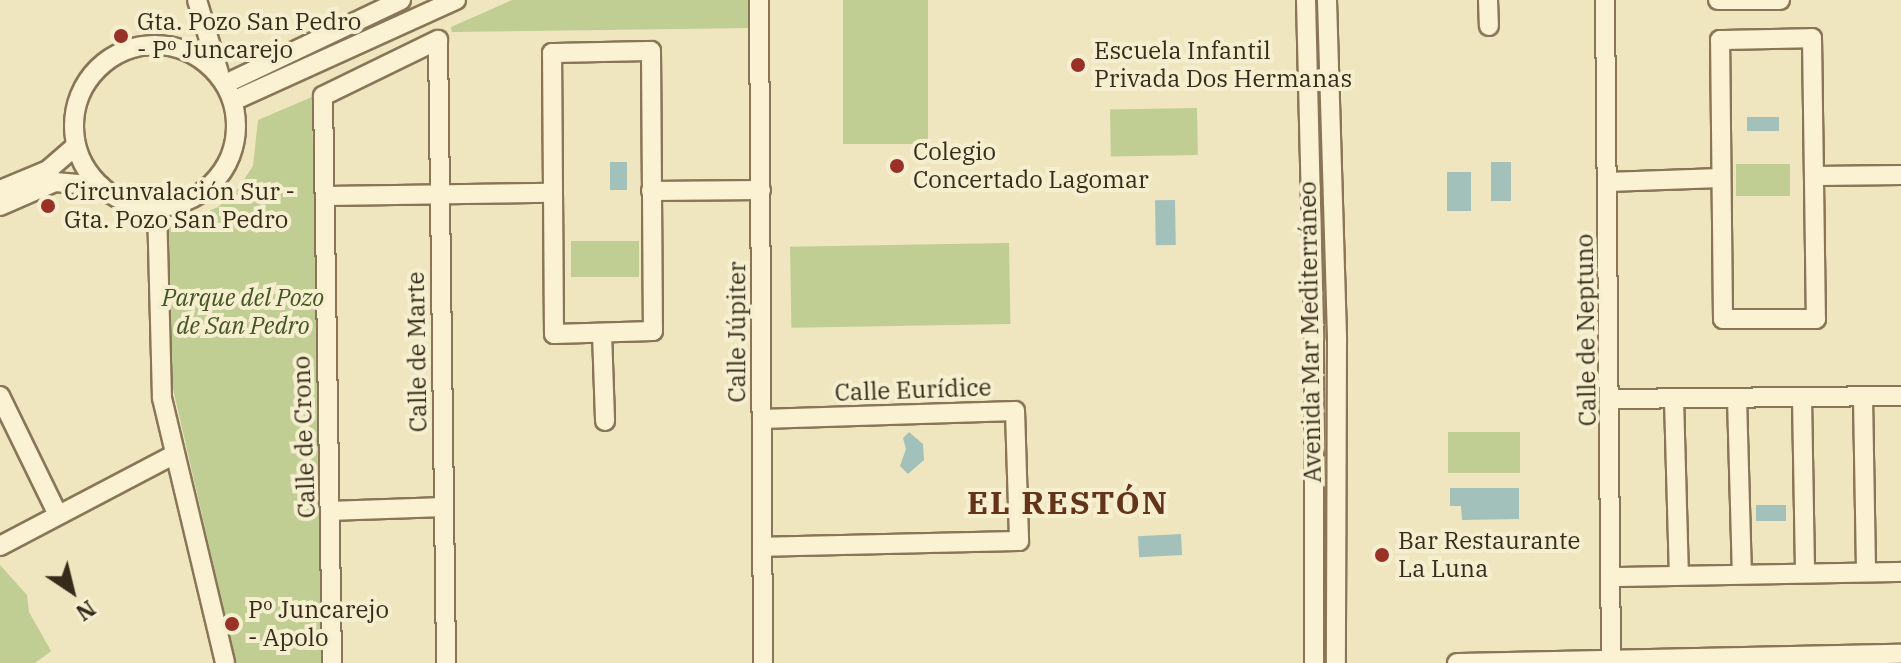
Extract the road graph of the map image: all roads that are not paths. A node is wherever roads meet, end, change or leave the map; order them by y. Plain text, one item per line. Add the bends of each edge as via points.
1 (197, 0) edge
2 (401, 0) edge
3 (456, 0) edge
4 (759, 0) edge
5 (1306, 0) edge
6 (1327, 0) edge
7 (1488, 0) edge
8 (1605, 0) edge
9 (1780, 0) edge
10 (1718, 1) edge
11 (1489, 26) dead end
12 (438, 40) joint
13 (226, 87) junction
14 (76, 146) junction
15 (1901, 175) edge
16 (1817, 176) junction
17 (1721, 178) junction
18 (1607, 182) junction
19 (101, 186) junction
20 (0, 190) edge
21 (761, 190) junction
22 (651, 191) junction
23 (438, 193) junction
24 (552, 193) junction
25 (326, 196) junction
26 (0, 206) edge
27 (157, 207) junction
28 (602, 333) junction
29 (0, 396) edge
30 (1901, 396) edge
31 (1863, 397) junction
32 (1737, 398) junction
33 (1802, 398) junction
34 (1611, 399) junction
35 (1674, 399) junction
36 (762, 419) junction
37 (605, 421) dead end
38 (173, 455) junction
39 (443, 507) junction
40 (330, 511) junction
41 (58, 515) junction
42 (0, 546) edge
43 (763, 547) junction
44 (1805, 572) junction
45 (1866, 572) junction
46 (1901, 572) edge
47 (1742, 574) junction
48 (1679, 575) junction
49 (1614, 577) junction
50 (1901, 654) edge
51 (1612, 661) edge
52 (225, 663) edge
53 (332, 663) edge
54 (446, 663) edge
55 (763, 663) edge
56 (1314, 663) edge
57 (1336, 663) edge
58 (1457, 663) edge

1 - 13 street
2 - 13 street
3 - 13 street
4 - 21 street, Calle Júpiter
5 - 56 street, Avenida Mar Mediterráneo
6 - 57 street, Avenida Mar Mediterráneo via 1337,340
7 - 11 street
8 - 18 street, Calle de Neptuno
9 - 10 street
12 - 23 street, Calle de Marte
12 - 25 street, Calle de Crono via 323,96
13 - 14 street via 199,57 174,46 146,45 119,53 97,69 81,92 75,113
13 - 27 street via 237,126 221,173 204,191
14 - 19 street
14 - 20 street via 48,170
15 - 16 street
16 - 17 street via 1812,38 1720,40
16 - 17 street via 1816,319 1723,319
17 - 18 street
18 - 34 street, Calle de Neptuno
19 - 26 street via 55,182
19 - 27 street via 127,202
21 - 22 street
21 - 36 street, Calle Júpiter
22 - 24 street via 651,51 552,53
22 - 28 street via 653,331
23 - 24 street
23 - 25 street
23 - 39 street, Calle de Marte
24 - 28 street via 554,334
25 - 40 street, Calle de Crono
27 - 38 street via 162,398
28 - 37 street
29 - 41 street
30 - 31 street
31 - 33 street
31 - 45 street
32 - 33 street
32 - 35 street
32 - 47 street
33 - 44 street
34 - 35 street
34 - 49 street, Calle de Neptuno
35 - 48 street
36 - 43 street, Calle Júpiter
36 - 43 street, Calle Eurídice via 1015,411 1019,541
38 - 41 street
38 - 52 street
39 - 40 street
39 - 54 street, Calle de Marte
40 - 53 street, Calle de Crono
41 - 42 street
43 - 55 street, Calle Júpiter
44 - 45 street
44 - 47 street
45 - 46 street
47 - 48 street
48 - 49 street
49 - 51 street, Calle de Neptuno
50 - 51 street
51 - 58 street

